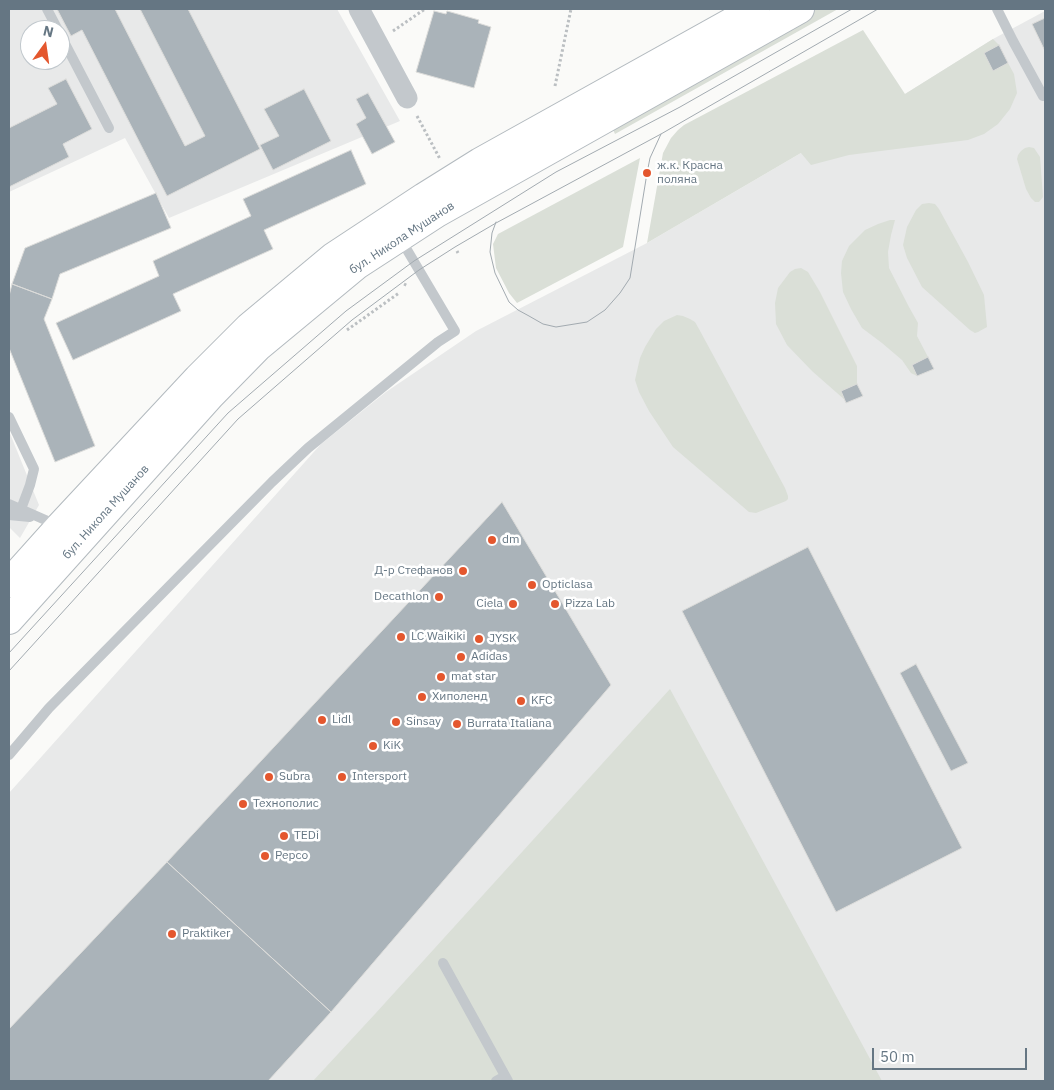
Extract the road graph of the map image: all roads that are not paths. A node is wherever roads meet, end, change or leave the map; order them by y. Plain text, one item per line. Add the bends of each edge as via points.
1 (359, 9) edge
2 (755, 9) edge
3 (800, 9) edge
4 (997, 9) edge
5 (70, 54) edge
6 (1043, 96) dead end
7 (407, 98) road end
8 (108, 128) dead end
9 (394, 229) junction
10 (9, 417) edge
11 (9, 504) edge
12 (21, 510) junction
13 (9, 515) edge
14 (51, 522) junction
15 (9, 583) edge
16 (9, 620) edge
17 (9, 754) edge
18 (443, 963) dead end
19 (507, 1079) edge
20 (496, 1081) edge

1 - 7 street
2 - 9 main road, бул. Никола Мушанов via 480,162
3 - 9 main road, бул. Никола Мушанов via 448,207
4 - 6 lane
5 - 8 lane
9 - 14 main road, бул. Никола Мушанов via 334,257 249,327
9 - 16 main road, бул. Никола Мушанов via 357,265 258,348 211,395
9 - 17 lane via 455,331 308,448 272,482 49,708
10 - 12 lane via 34,469
11 - 12 lane
12 - 14 lane
13 - 14 lane
14 - 15 main road, бул. Никола Мушанов
18 - 19 lane
19 - 20 lane

